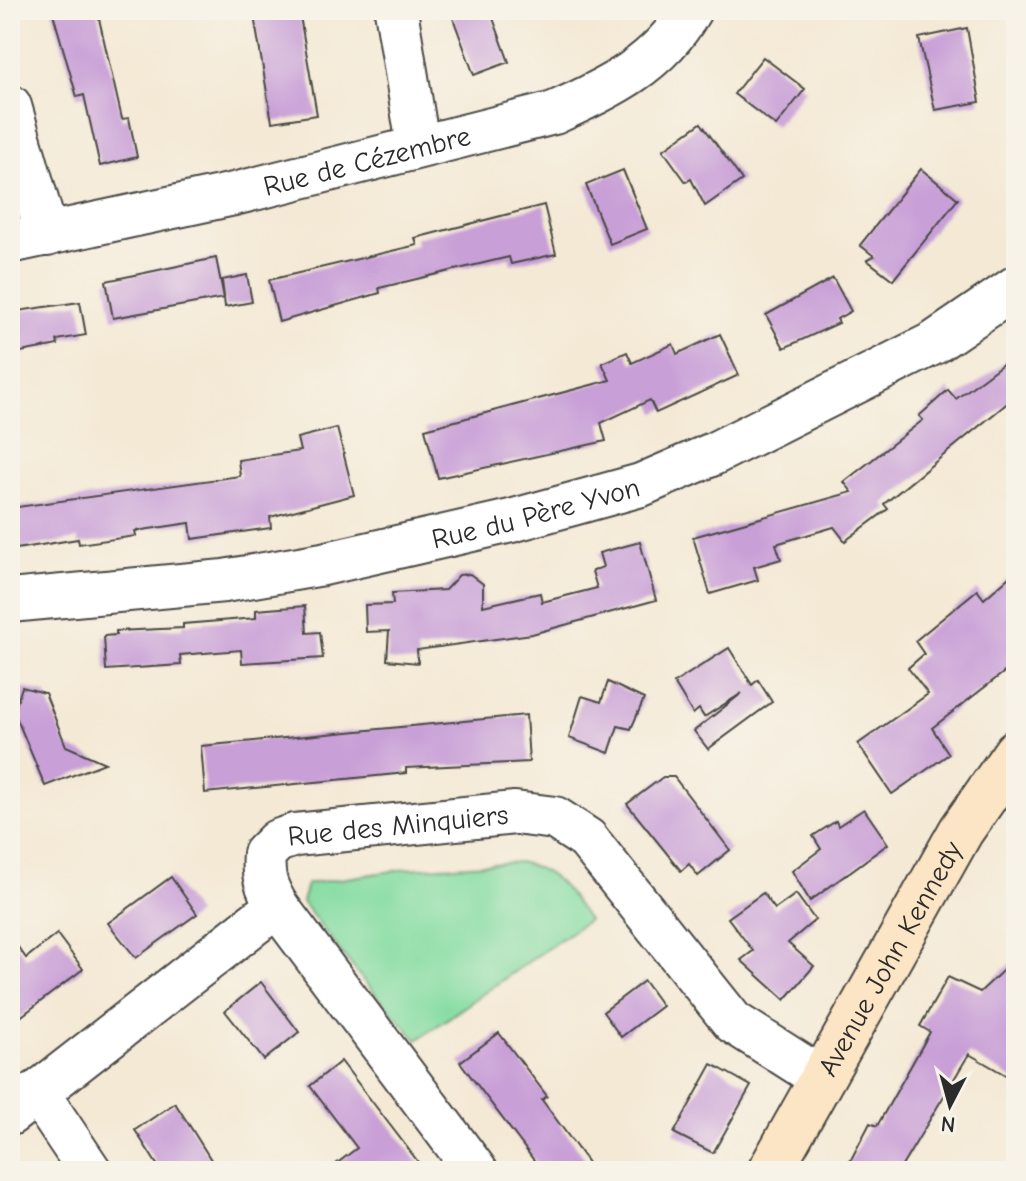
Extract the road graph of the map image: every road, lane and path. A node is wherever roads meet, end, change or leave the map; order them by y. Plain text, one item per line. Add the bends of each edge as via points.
1 (396, 10) edge
2 (690, 10) edge
3 (10, 106) edge
4 (418, 145) junction
5 (29, 238) edge
6 (1016, 287) edge
7 (10, 601) edge
8 (1016, 752) edge
9 (277, 906) junction
10 (821, 1078) junction
11 (24, 1103) edge
12 (90, 1171) edge
13 (476, 1171) edge
14 (770, 1171) edge

1 - 4 street
2 - 4 street, Rue de Cézembre via 658,55 599,93 554,113
3 - 5 street
4 - 5 street, Rue de Cézembre via 234,194
6 - 7 street, Rue du Père Yvon via 934,343 641,485 323,564 224,581
8 - 10 main road, Avenue John Kennedy via 961,831
9 - 10 street, Rue des Minquiers via 264,884 264,854 277,841 295,835 515,813 555,818 587,839 733,1022
9 - 11 street
9 - 13 street
10 - 14 main road, Avenue John Kennedy
11 - 12 street

